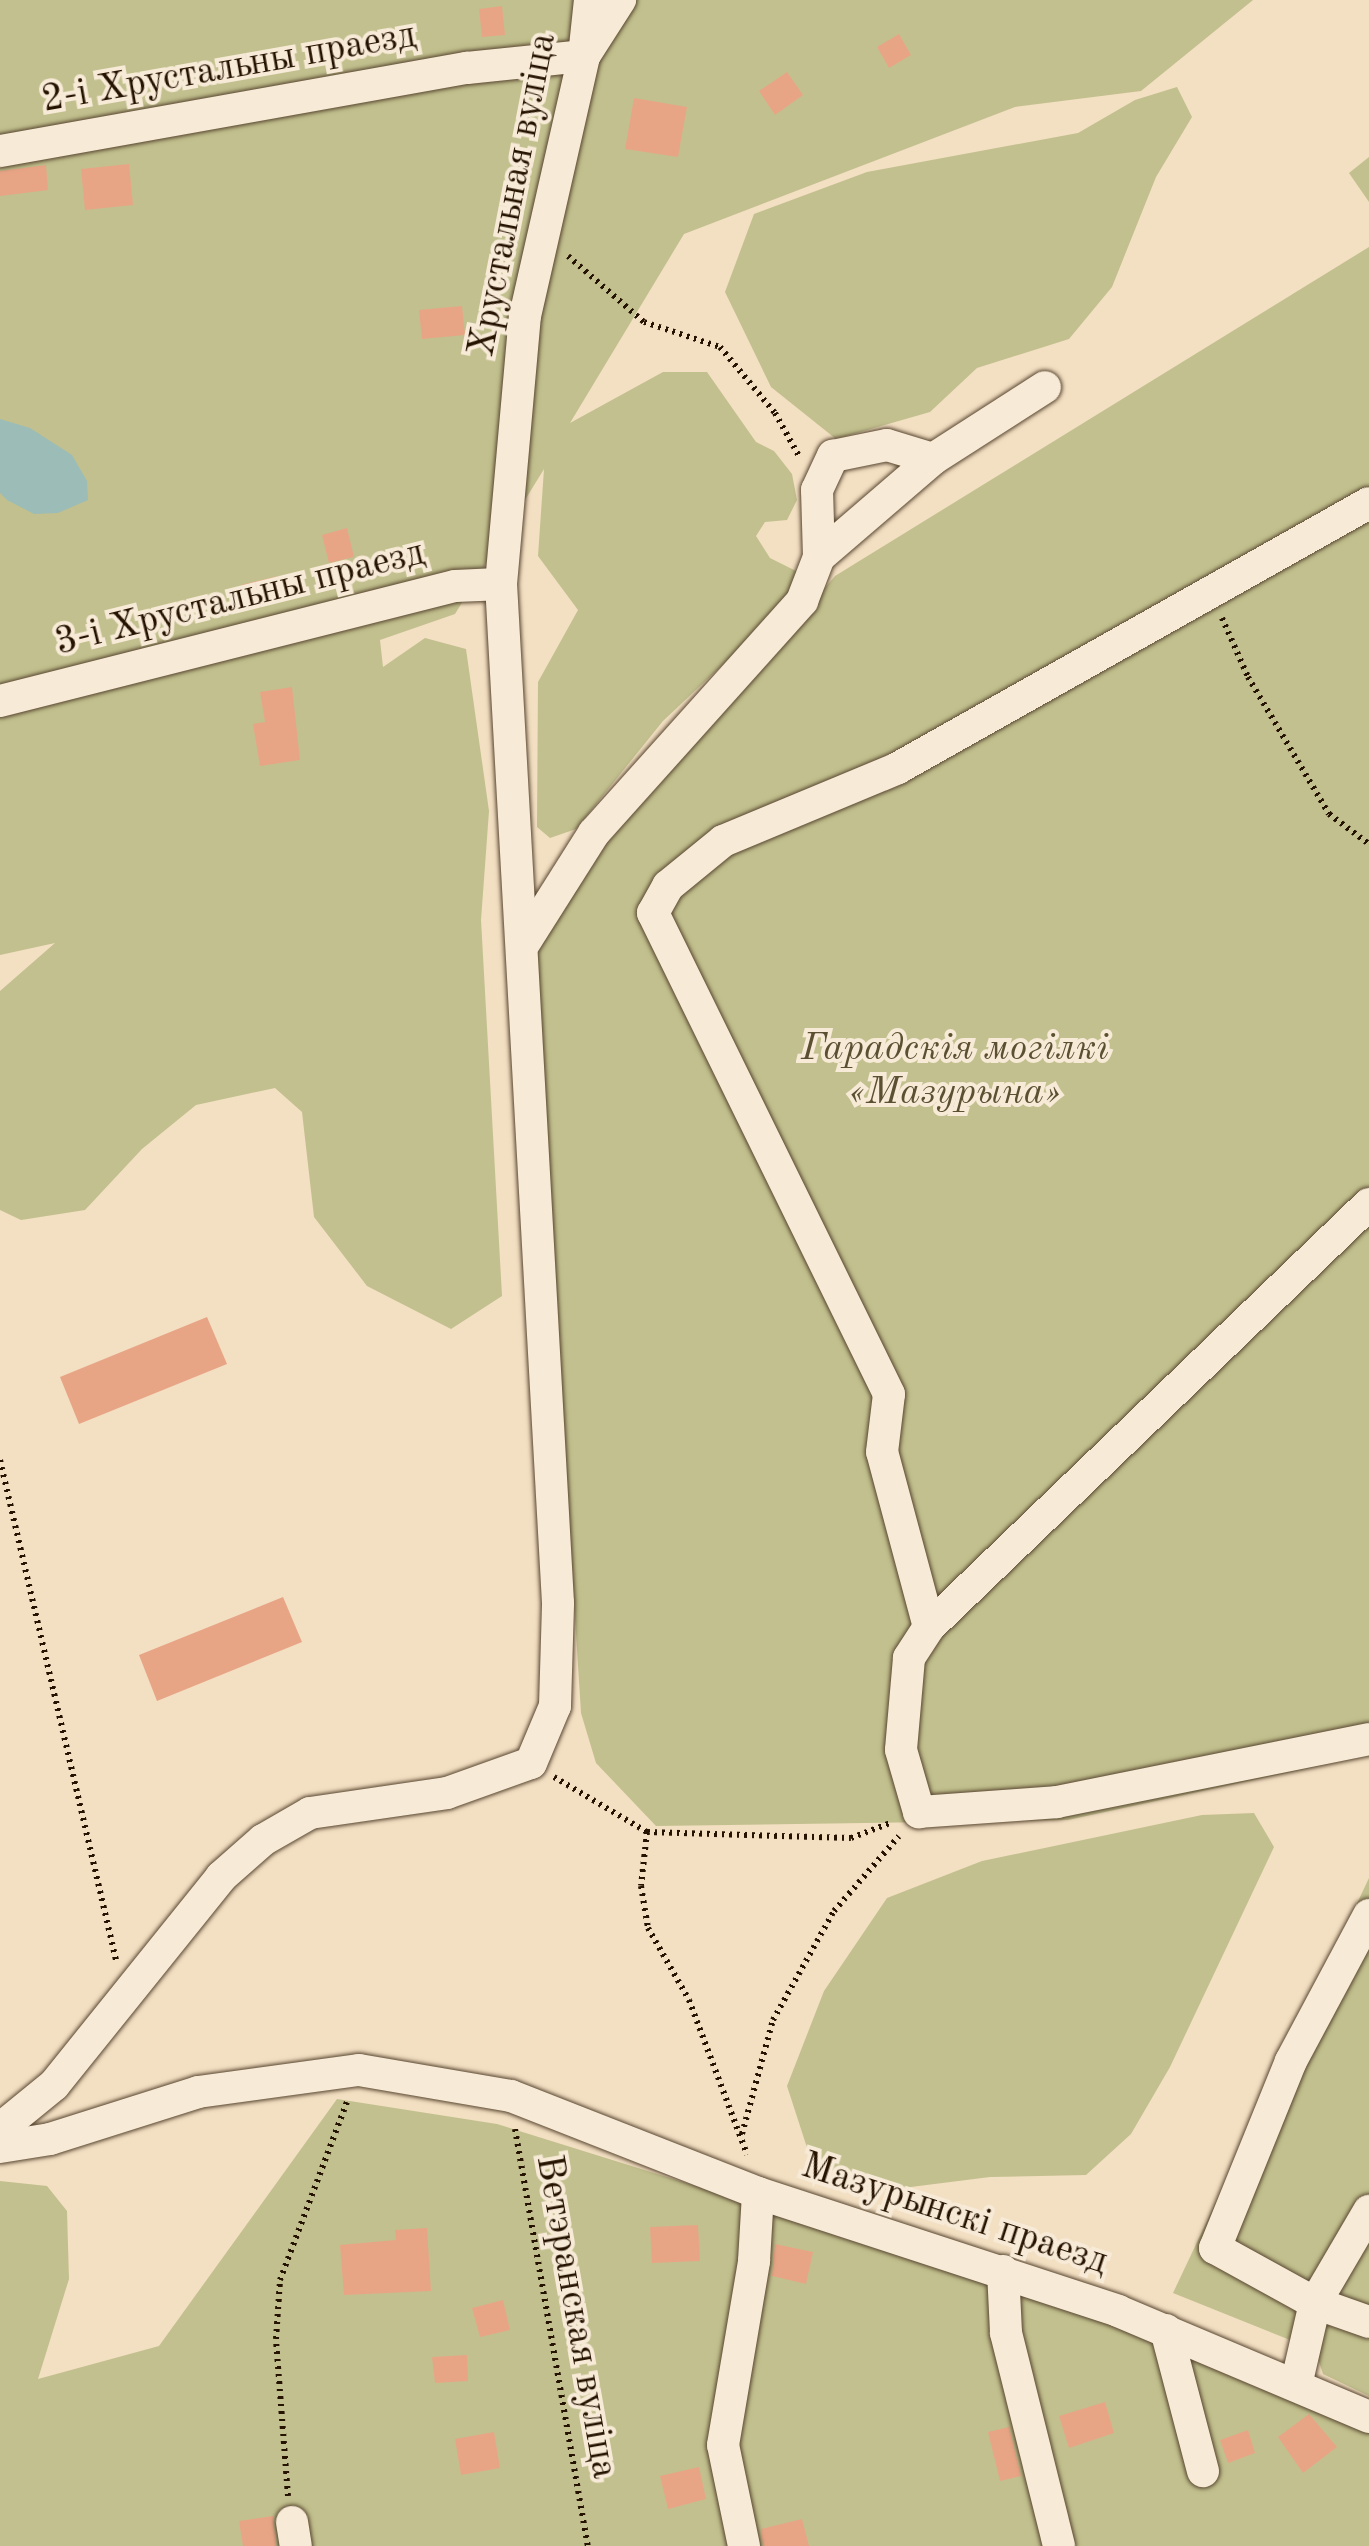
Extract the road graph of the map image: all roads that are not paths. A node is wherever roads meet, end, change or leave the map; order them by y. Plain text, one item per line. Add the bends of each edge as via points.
1 (590, 0) edge
2 (620, 0) edge
3 (584, 56) junction
4 (0, 151) edge
5 (1044, 387) dead end
6 (933, 459) junction
7 (1369, 502) edge
8 (819, 557) junction
9 (501, 584) junction
10 (0, 701) edge
11 (525, 942) junction
12 (1369, 1204) edge
13 (929, 1627) junction
14 (1369, 1740) edge
15 (1369, 1915) edge
16 (0, 2129) edge
17 (0, 2147) edge
18 (758, 2193) junction
19 (1369, 2211) edge
20 (1002, 2272) junction
21 (1315, 2303) junction
22 (1369, 2322) edge
23 (1166, 2330) junction
24 (1296, 2382) junction
25 (1369, 2417) edge
26 (1202, 2471) dead end
27 (744, 2546) edge
28 (1059, 2546) edge

1 - 3 street, Хрустальная вуліца
2 - 3 street
3 - 4 street, 2-і Хрустальны праезд via 467,68
3 - 9 street, Хрустальная вуліца via 525,316
5 - 6 street
6 - 8 street
6 - 8 street via 887,444 833,456 817,490
7 - 13 street via 898,768 723,842 668,886 653,914 889,1394 882,1452
8 - 11 street via 802,601 594,834
9 - 10 street, 3-і Хрустальны праезд via 455,586
9 - 11 street, Хрустальная вуліца
11 - 16 street, Хрустальная вуліца via 558,1603 555,1706 531,1763 447,1793 310,1813 264,1840 220,1877 54,2085
12 - 13 street
13 - 14 street via 908,1658 901,1750 919,1812 1057,1802
15 - 21 street via 1291,2061 1215,2248
17 - 18 street, Мазурынскі праезд via 50,2139 198,2092 359,2070 511,2096
18 - 20 street, Мазурынскі праезд
18 - 27 street via 754,2262 723,2445
19 - 21 street
20 - 23 street, Мазурынскі праезд
20 - 28 street via 1006,2332
21 - 22 street
21 - 24 street
23 - 24 street, Мазурынскі праезд
23 - 26 street
24 - 25 street, Мазурынскі праезд

